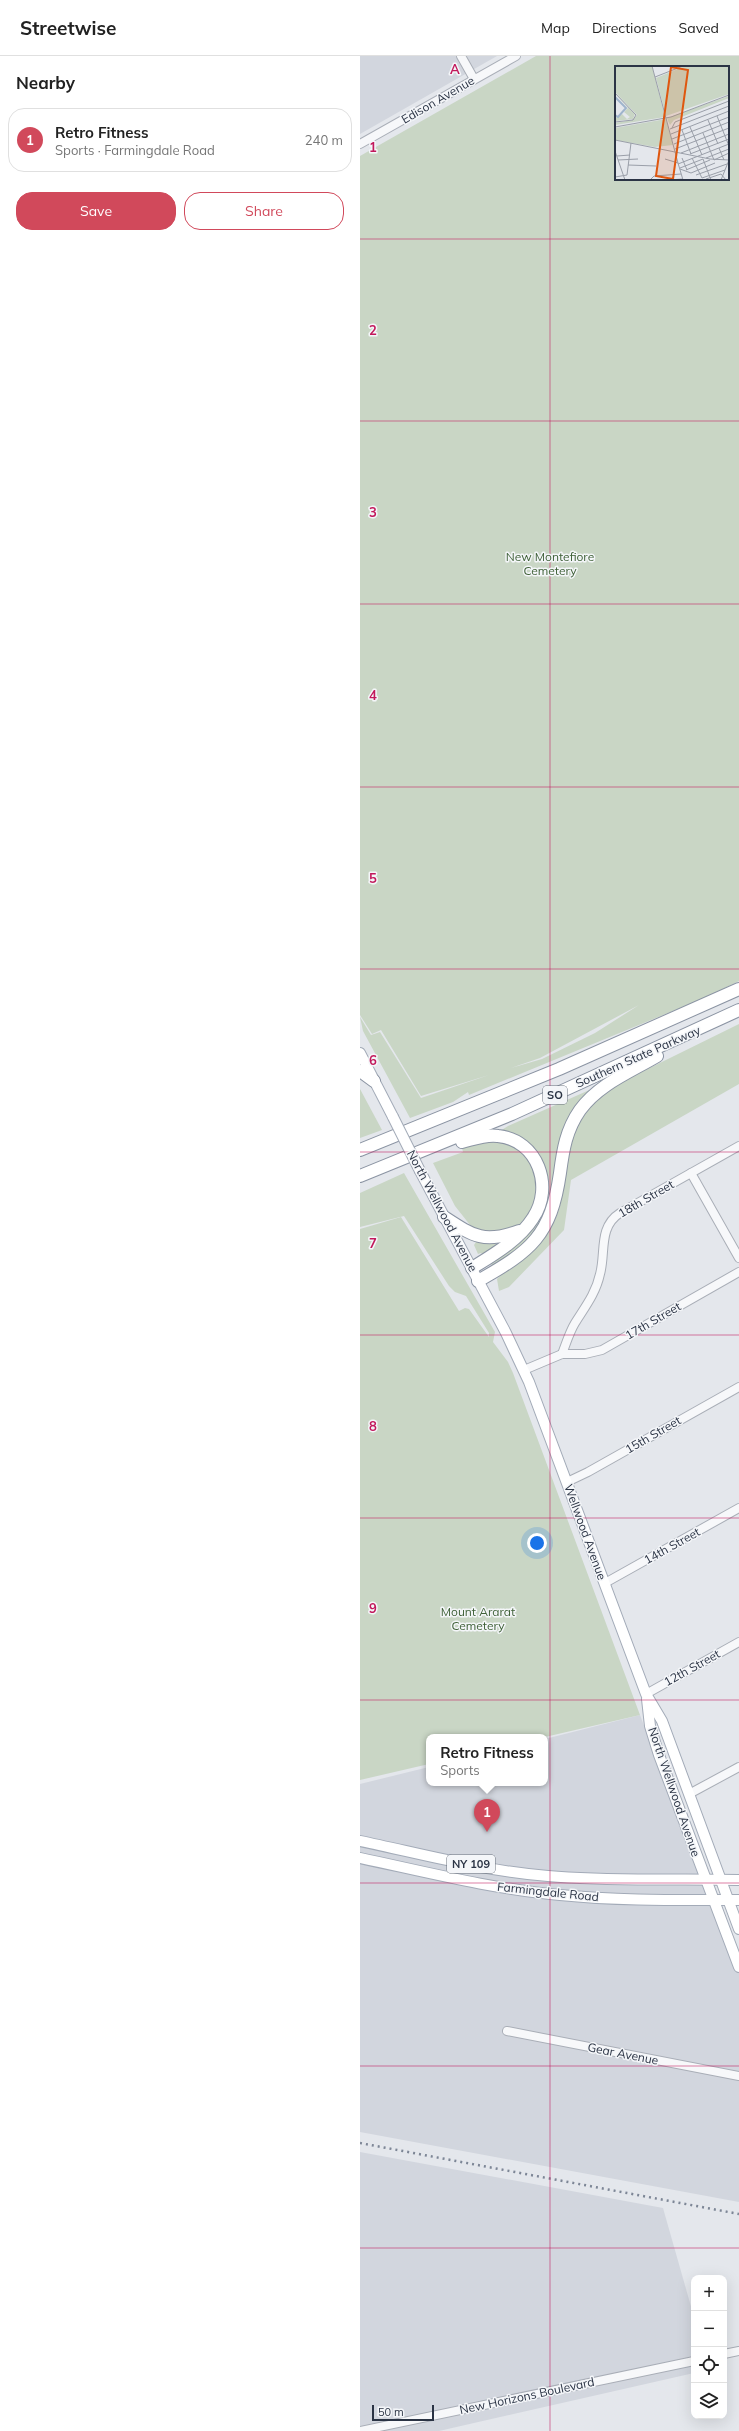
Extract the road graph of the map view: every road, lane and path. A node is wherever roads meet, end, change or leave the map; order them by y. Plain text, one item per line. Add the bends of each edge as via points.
1 (461, 56) edge
2 (516, 56) edge
3 (474, 79) junction
4 (360, 144) edge
5 (739, 989) edge
6 (739, 1010) edge
7 (693, 1032) junction
8 (360, 1053) edge
9 (360, 1071) edge
10 (374, 1081) junction
11 (422, 1126) junction
12 (360, 1144) edge
13 (739, 1146) edge
14 (360, 1150) edge
15 (417, 1154) junction
16 (691, 1173) junction
17 (360, 1176) edge
18 (444, 1217) junction
19 (525, 1228) junction
20 (739, 1258) edge
21 (472, 1268) junction
22 (739, 1272) edge
23 (478, 1281) junction
24 (562, 1354) junction
25 (524, 1370) junction
26 (739, 1387) edge
27 (567, 1482) junction
28 (739, 1508) edge
29 (605, 1584) junction
30 (739, 1642) edge
31 (646, 1694) junction
32 (739, 1767) edge
33 (689, 1794) junction
34 (360, 1841) edge
35 (360, 1858) edge
36 (705, 1880) junction
37 (720, 1880) junction
38 (739, 1880) edge
39 (712, 1900) junction
40 (728, 1900) junction
41 (739, 1900) edge
42 (739, 1929) edge
43 (739, 1967) edge
44 (507, 2031) dead end
45 (739, 2076) edge
46 (739, 2351) edge
47 (727, 2353) edge
48 (691, 2362) edge
49 (360, 2431) edge

1 - 3 street
2 - 3 street, Edison Avenue
3 - 4 street, Edison Avenue
5 - 11 highway, Southern State Parkway / SO via 559,1069
6 - 7 highway, Southern State Parkway / SO
7 - 15 highway, Southern State Parkway / SO
7 - 23 highway via 609,1083 586,1103 567,1134 555,1203 544,1228 522,1255
8 - 10 main road, North Wellwood Avenue
9 - 10 highway
10 - 18 main road, North Wellwood Avenue, bridge
11 - 12 highway
11 - 14 highway, Southern State Parkway / SO
13 - 16 street, 18th Street
15 - 17 highway, Southern State Parkway / SO
15 - 19 highway via 488,1136 505,1137 520,1143 532,1154 543,1184 539,1208
16 - 20 street
16 - 24 street, 18th Street via 620,1213 609,1222 598,1282 574,1324
18 - 19 highway via 472,1235 487,1238 502,1237
18 - 21 main road, North Wellwood Avenue
19 - 21 highway via 509,1243
21 - 23 main road, North Wellwood Avenue
22 - 24 street, 17th Street via 602,1350 585,1354
23 - 25 main road, North Wellwood Avenue
24 - 25 street
25 - 27 main road, Wellwood Avenue
26 - 27 street, 15th Street
27 - 29 main road, Wellwood Avenue
28 - 29 street, 14th Street
29 - 31 main road, Wellwood Avenue
30 - 31 street, 12th Street
31 - 33 main road, North Wellwood Avenue via 662,1721
31 - 36 main road, North Wellwood Avenue via 650,1726
32 - 33 street
33 - 37 main road, North Wellwood Avenue
34 - 36 main road, Farmingdale Road / NY 109 via 459,1862 538,1875 584,1879
35 - 39 main road, Farmingdale Road / NY 109 via 480,1884 559,1895 619,1899
36 - 37 main road, Farmingdale Road / NY 109
36 - 39 main road, North Wellwood Avenue
37 - 38 main road, Farmingdale Road / NY 109
37 - 40 main road, North Wellwood Avenue
39 - 40 main road, Farmingdale Road / NY 109
39 - 43 main road, North Wellwood Avenue
40 - 41 main road, Farmingdale Road / NY 109
40 - 42 main road, North Wellwood Avenue
44 - 45 street, Gear Avenue
46 - 47 street
48 - 49 street, New Horizons Boulevard

